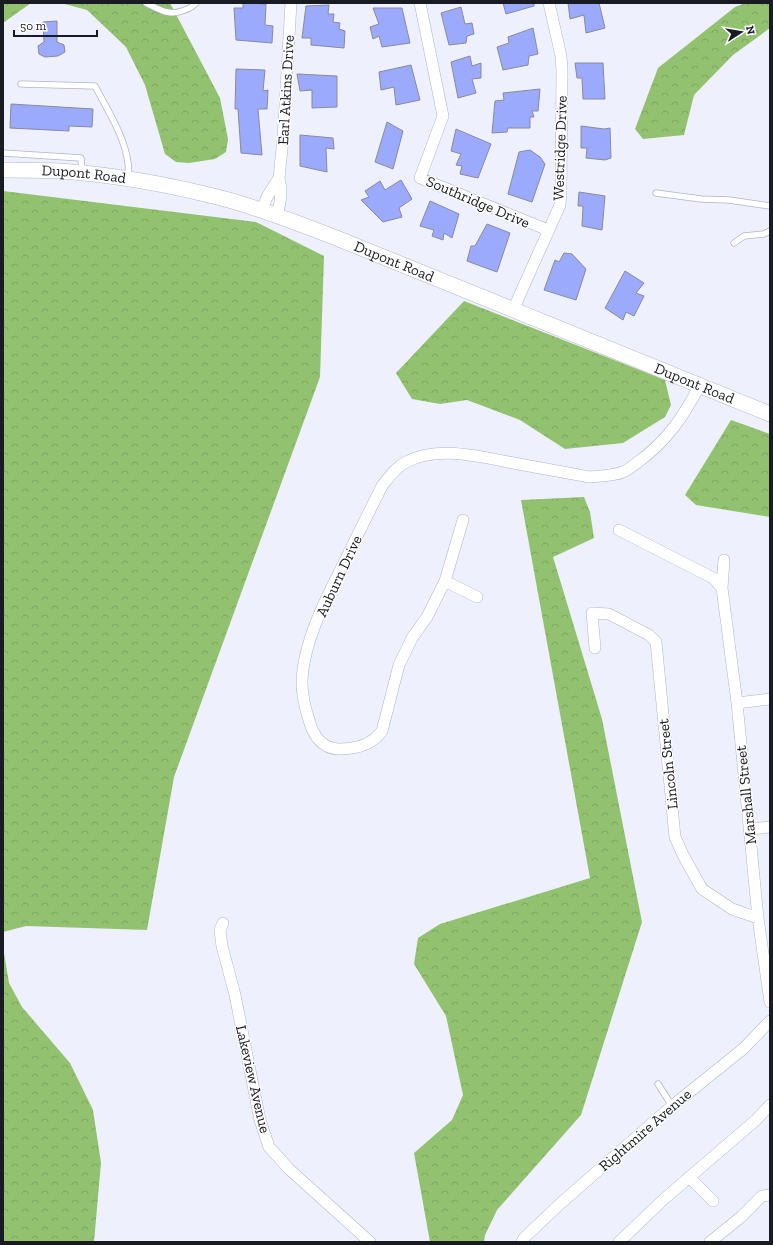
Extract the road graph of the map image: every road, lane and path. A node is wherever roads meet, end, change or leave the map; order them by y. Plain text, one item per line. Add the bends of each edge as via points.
1 (146, 3) edge
2 (196, 3) edge
3 (291, 3) edge
4 (420, 3) edge
5 (549, 3) edge
6 (21, 84) dead end
7 (3, 154) edge
8 (3, 170) edge
9 (82, 174) junction
10 (279, 178) junction
11 (128, 179) junction
12 (656, 193) dead end
13 (770, 206) edge
14 (262, 210) junction
15 (277, 215) junction
16 (548, 230) junction
17 (770, 231) edge
18 (734, 243) dead end
19 (514, 310) junction
20 (700, 385) junction
21 (770, 414) edge
22 (463, 520) dead end
23 (619, 530) dead end
24 (724, 560) dead end
25 (445, 581) junction
26 (722, 588) junction
27 (478, 597) dead end
28 (595, 648) dead end
29 (770, 699) edge
30 (737, 703) junction
31 (770, 827) edge
32 (750, 829) junction
33 (758, 918) junction
34 (223, 923) dead end
35 (770, 1002) edge
36 (770, 1021) edge
37 (658, 1084) dead end
38 (770, 1105) edge
39 (672, 1106) junction
40 (688, 1177) junction
41 (770, 1195) edge
42 (713, 1201) dead end
43 (370, 1242) edge
44 (522, 1242) edge
45 (619, 1242) edge
46 (710, 1242) edge

1 - 2 lane via 175,14 191,8
3 - 10 street, Earl Atkins Drive via 284,139
4 - 16 street, Southridge Drive via 443,116 420,178
5 - 16 street, Westridge Drive via 562,70 560,205
6 - 11 lane via 95,86 125,150
7 - 9 lane via 81,158
8 - 9 street, Dupont Road
9 - 11 street, Dupont Road
10 - 14 street, Earl Atkins Drive
10 - 15 street, Earl Atkins Drive via 281,189
11 - 14 street, Dupont Road via 226,199
12 - 13 lane
14 - 15 street, Dupont Road
15 - 19 street, Dupont Road
16 - 19 street, Westridge Drive
17 - 18 lane via 744,236
19 - 20 street, Dupont Road
20 - 21 street, Dupont Road
20 - 25 street, Auburn Drive via 674,428 647,455 625,472 589,477 469,455 436,453 418,456 404,462 394,471 382,486 324,603 306,651 302,682 306,711 310,727 317,739 326,746 337,749 349,748 377,738 382,730 399,665
22 - 25 street, Auburn Drive
23 - 26 street via 713,578
24 - 26 street, Marshall Street
25 - 27 street
26 - 30 street, Marshall Street
28 - 33 street, Lincoln Street via 592,613 609,614 649,635 656,642 675,837 702,889 732,909
29 - 30 street
30 - 32 street, Marshall Street
31 - 32 street
32 - 33 street, Marshall Street
33 - 35 street, Marshall Street
34 - 43 street, Lakeview Avenue via 220,930 226,967 235,994 260,1120 269,1147 289,1169
36 - 39 street, Rightmire Avenue via 743,1049
37 - 39 lane
38 - 40 street via 756,1120
39 - 44 street, Rightmire Avenue via 561,1203
40 - 42 street
40 - 45 street
41 - 46 street via 762,1196

